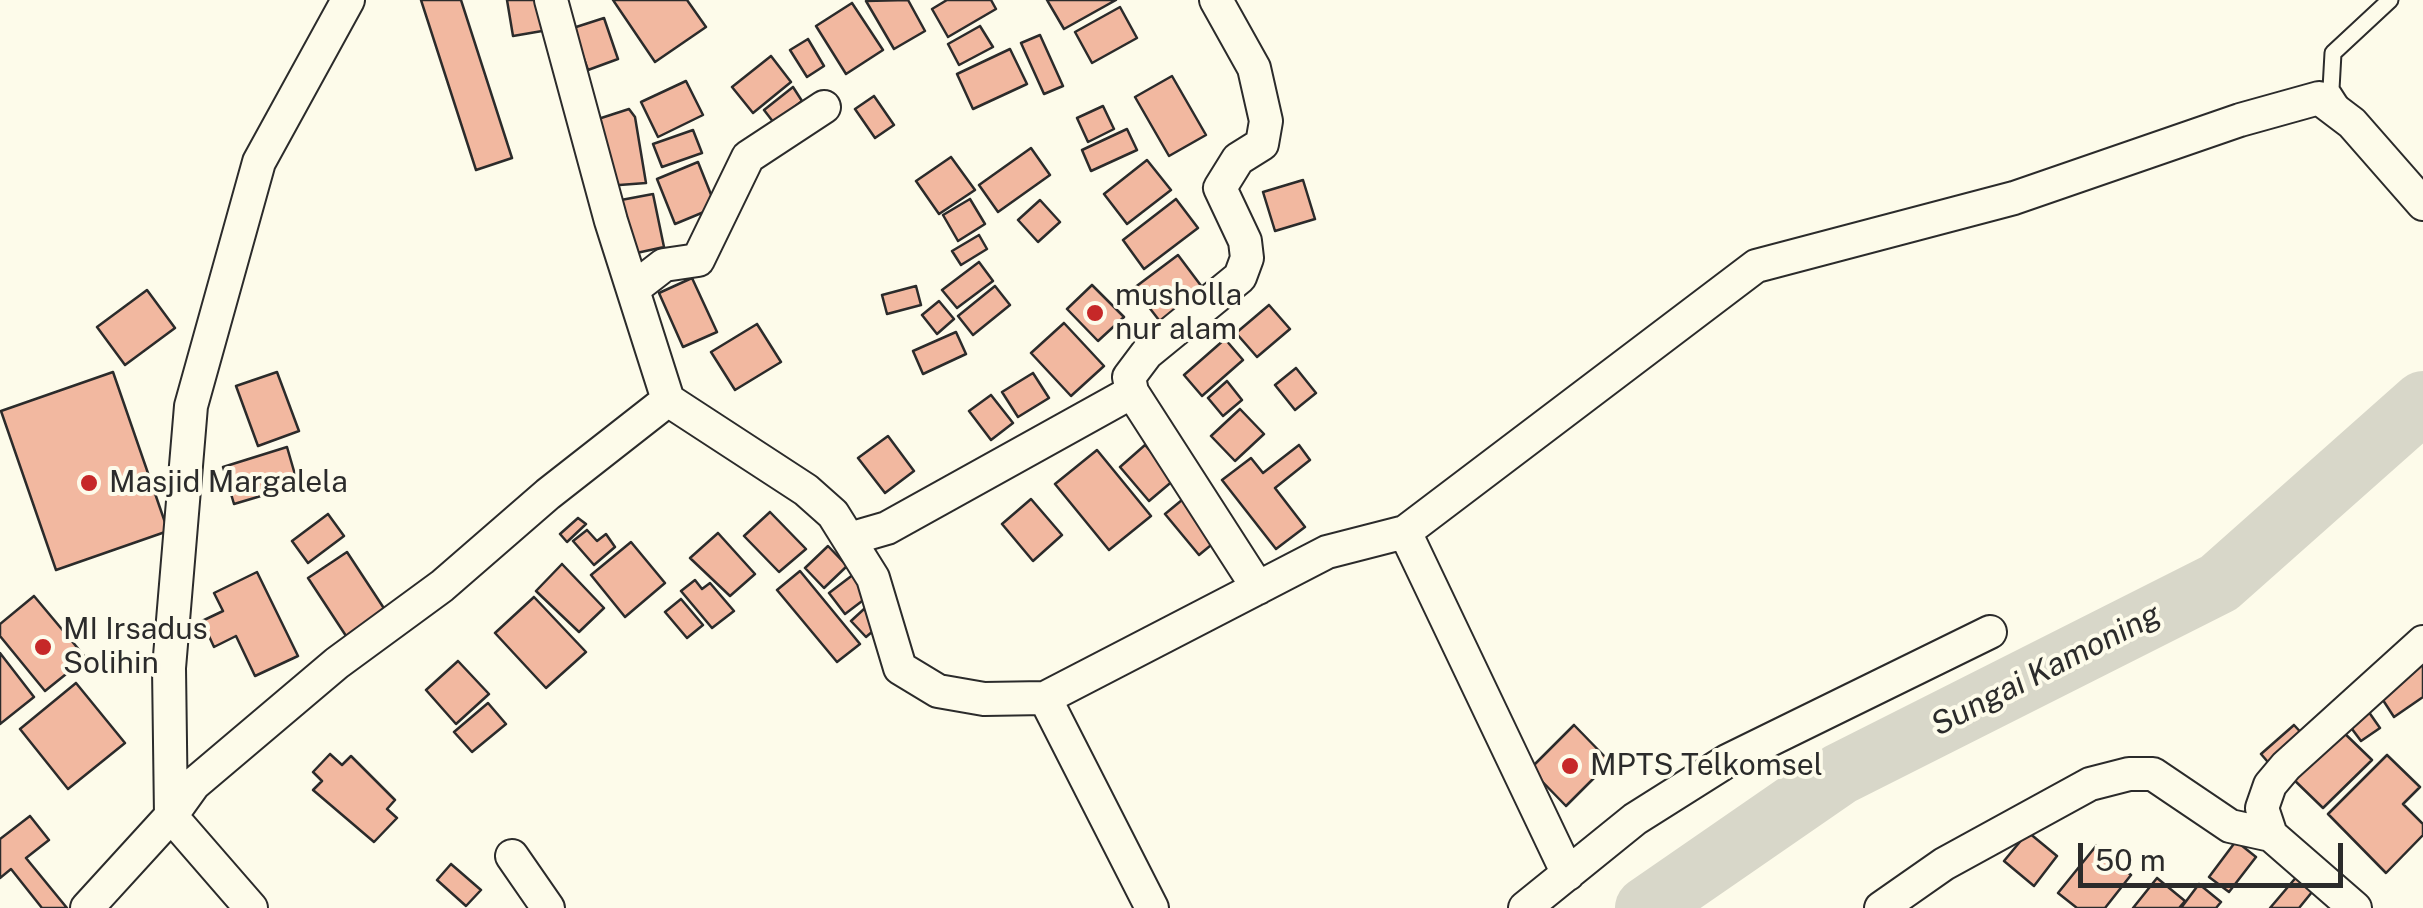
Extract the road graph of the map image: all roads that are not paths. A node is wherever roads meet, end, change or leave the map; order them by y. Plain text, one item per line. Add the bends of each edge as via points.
1 (348, 0) edge
2 (551, 0) edge
3 (1216, 0) edge
4 (2390, 0) edge
5 (824, 107) dead end
6 (2352, 123) junction
7 (2423, 204) edge
8 (633, 289) junction
9 (1132, 392) junction
10 (668, 400) junction
11 (1405, 532) junction
12 (849, 540) junction
13 (1258, 588) junction
14 (1990, 632) dead end
15 (2423, 642) edge
16 (1045, 698) junction
17 (170, 816) junction
18 (2271, 835) junction
19 (512, 856) dead end
20 (1568, 874) junction
21 (87, 908) edge
22 (251, 908) edge
23 (548, 908) edge
24 (1152, 908) edge
25 (1525, 908) edge
26 (1881, 908) edge
27 (2355, 908) edge

1 - 17 street via 260,162 191,406 168,668
2 - 8 street
3 - 9 street via 1254,68 1266,121 1262,144 1238,159 1220,188 1248,258 1240,278 1147,353 1129,377
4 - 6 lane via 2333,53 2331,89
5 - 8 street via 748,158 698,260 664,265
6 - 7 street
6 - 11 street via 2319,98 2014,198 1756,266
8 - 10 street
9 - 12 street via 922,510
9 - 13 street
10 - 12 street via 806,490
10 - 17 street via 442,586 337,663 194,784
11 - 13 street via 1327,552
11 - 20 street
12 - 16 street via 872,578 900,668 938,691
13 - 16 street
14 - 20 street via 1727,761 1635,819
15 - 18 street via 2270,785 2262,808
16 - 24 street
17 - 21 street
17 - 22 street
18 - 26 street via 2230,826 2154,774 2128,774 2090,784 1944,864
18 - 27 street
19 - 23 street
20 - 25 street

